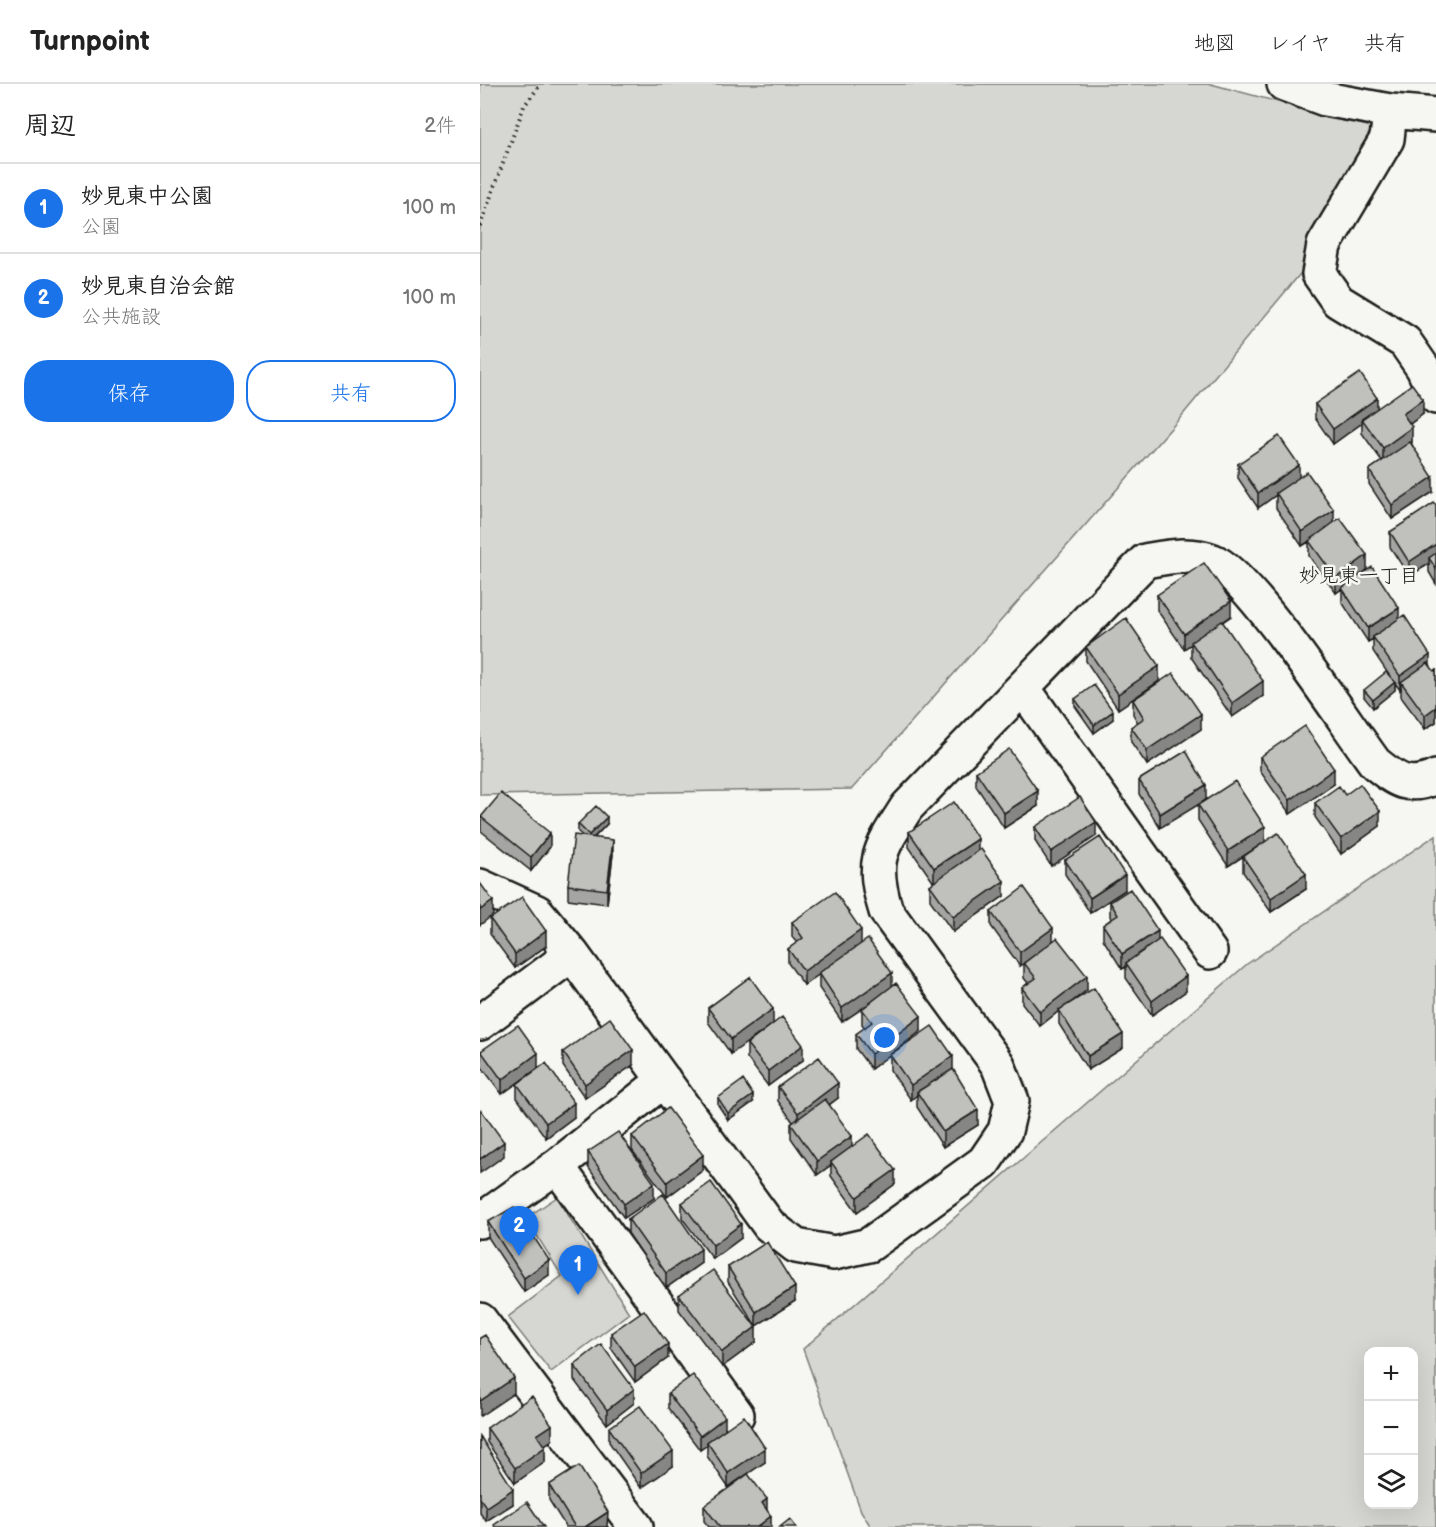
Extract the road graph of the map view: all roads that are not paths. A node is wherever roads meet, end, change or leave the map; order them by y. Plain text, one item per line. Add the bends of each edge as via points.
1 (1284, 84) edge
2 (1390, 111) junction
3 (1436, 115) edge
4 (1429, 365) edge
5 (1436, 398) edge
6 (1023, 688) junction
7 (1436, 777) edge
8 (480, 886) edge
9 (1210, 952) dead end
10 (572, 954) junction
11 (480, 1023) edge
12 (664, 1080) junction
13 (557, 1166) junction
14 (480, 1221) edge
15 (480, 1320) edge
16 (737, 1415) dead end
17 (636, 1527) edge

1 - 2 street via 1325,99
2 - 3 street
2 - 4 street via 1386,139 1324,245 1319,274 1338,301 1405,342
4 - 5 street
6 - 7 street via 1145,561 1183,555 1214,561 1249,590 1375,763 1397,781 1423,783
6 - 9 street
6 - 12 street via 907,807 881,848 877,882 885,911 998,1065 1012,1101 1005,1131 984,1162 868,1245 834,1252 796,1246 769,1224
8 - 10 street via 537,912
10 - 11 street
10 - 12 street
12 - 13 street
13 - 14 street
13 - 16 street
15 - 17 street

